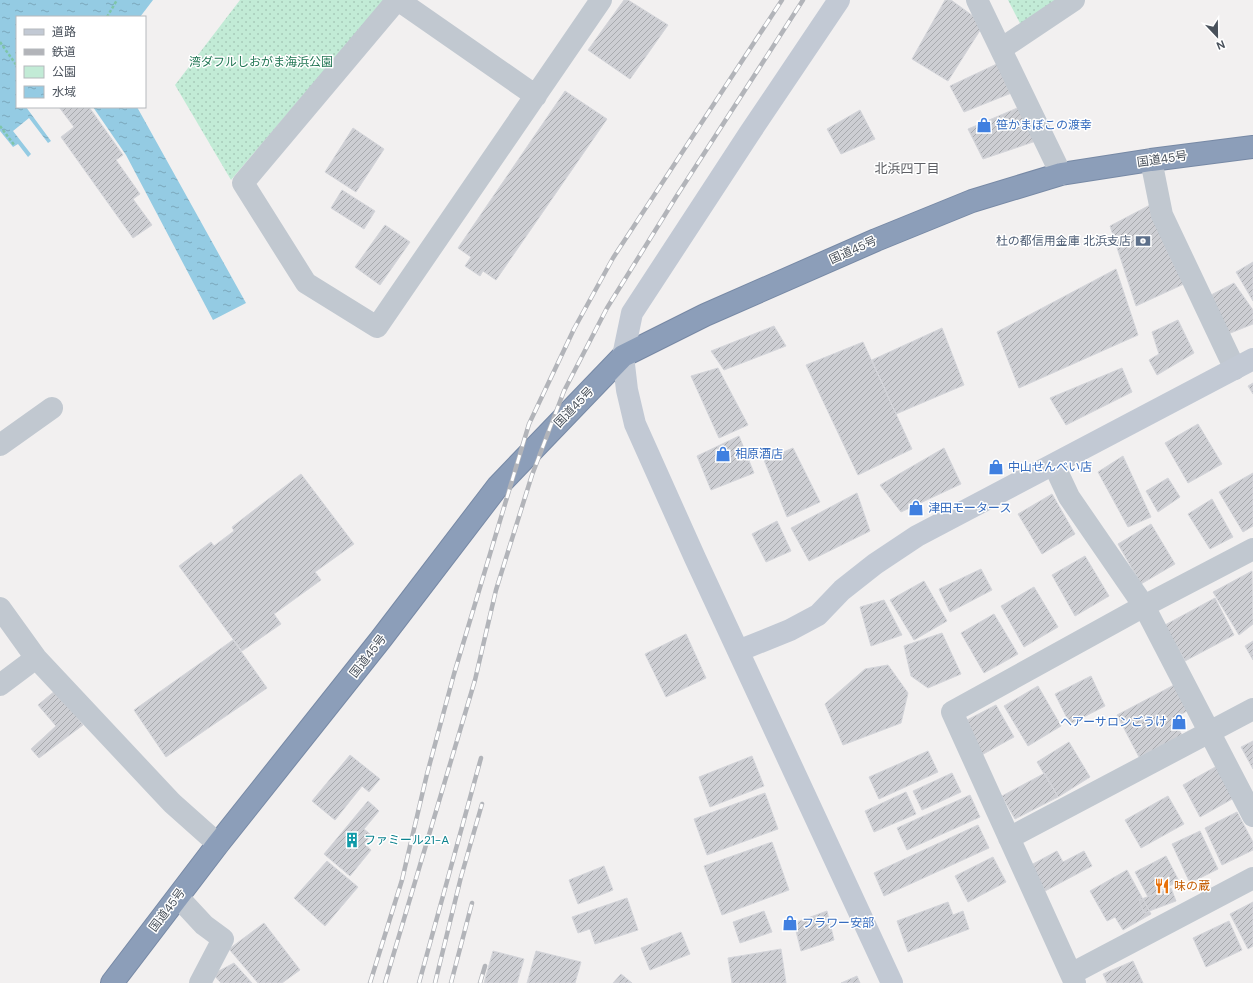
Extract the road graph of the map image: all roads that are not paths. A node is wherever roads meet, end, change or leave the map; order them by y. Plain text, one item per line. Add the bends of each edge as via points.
1 (398, 0) edge
2 (601, 0) edge
3 (839, 0) edge
4 (977, 0) edge
5 (1074, 0) edge
6 (1001, 49) junction
7 (536, 96) junction
8 (1253, 147) edge
9 (1151, 160) junction
10 (1061, 174) junction
11 (623, 356) junction
12 (1244, 364) edge
13 (52, 408) dead end
14 (0, 445) edge
15 (1054, 465) junction
16 (1253, 549) edge
17 (1144, 606) junction
18 (0, 608) edge
19 (738, 651) junction
20 (36, 658) junction
21 (0, 685) edge
22 (1253, 709) edge
23 (1210, 733) junction
24 (1253, 816) edge
25 (1009, 838) junction
26 (218, 844) junction
27 (1253, 878) edge
28 (178, 897) junction
29 (1073, 978) edge
30 (112, 983) edge
31 (200, 983) edge
32 (892, 983) edge

1 - 7 street
1 - 7 street via 242,182 306,283 377,327
2 - 7 street
3 - 11 street via 744,140 632,313
4 - 6 street
5 - 6 street
6 - 10 street
8 - 9 highway, 国道45号
9 - 10 highway, 国道45号
9 - 12 street via 1162,215
10 - 11 highway, 国道45号 via 972,201 876,240 705,315
11 - 19 street via 635,424
11 - 26 highway, 国道45号 via 498,486 381,639
12 - 15 street
13 - 14 street
15 - 17 street via 1069,498
15 - 19 street via 917,536 842,590 818,615 790,630
16 - 17 street
17 - 23 street
17 - 25 street via 952,712
18 - 20 street
19 - 32 street
20 - 21 street
20 - 26 street via 172,803
22 - 23 street
23 - 24 street
23 - 25 street
25 - 29 street
26 - 28 highway, 国道45号
27 - 29 street
28 - 30 highway, 国道45号
28 - 31 street via 204,925 223,939

